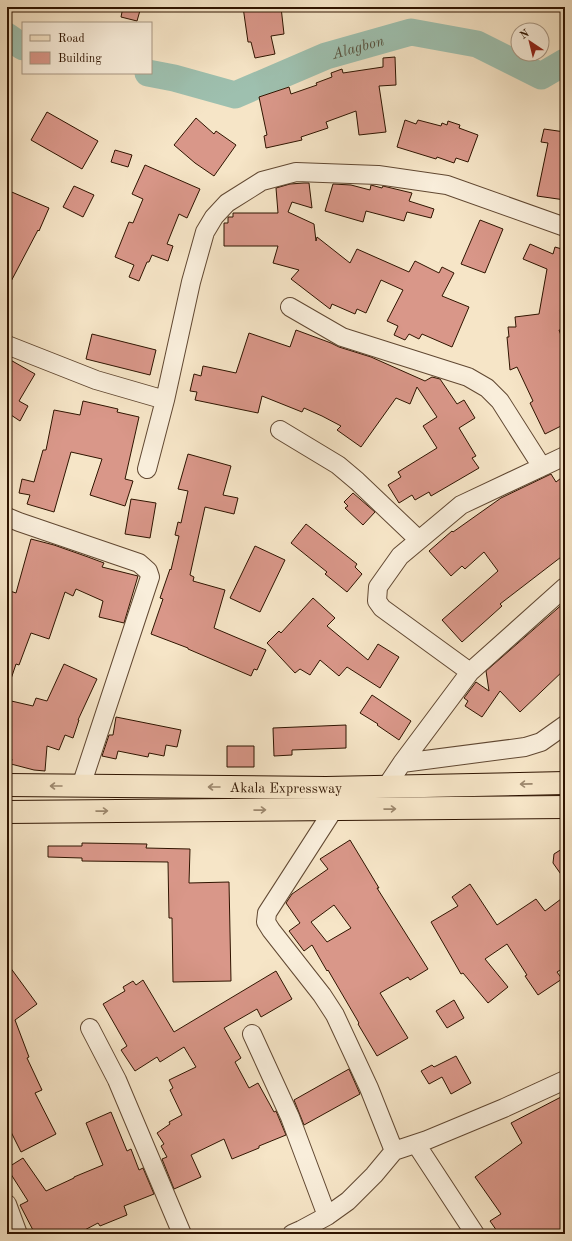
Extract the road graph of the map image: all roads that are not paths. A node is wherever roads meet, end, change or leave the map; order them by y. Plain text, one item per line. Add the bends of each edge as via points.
1 (565, 227) edge
2 (290, 307) dead end
3 (7, 345) edge
4 (165, 400) junction
5 (280, 430) dead end
6 (565, 456) edge
7 (542, 467) junction
8 (147, 469) dead end
9 (7, 517) edge
10 (419, 540) junction
11 (565, 586) edge
12 (470, 672) junction
13 (565, 725) edge
14 (402, 763) junction
15 (565, 783) edge
16 (7, 785) edge
17 (82, 786) junction
18 (386, 787) junction
19 (565, 807) edge
20 (334, 809) junction
21 (7, 812) edge
22 (90, 1028) dead end
23 (252, 1034) dead end
24 (565, 1080) edge
25 (416, 1144) junction
26 (394, 1151) junction
27 (7, 1204) edge
28 (327, 1216) junction
29 (18, 1234) edge
30 (182, 1234) edge
31 (292, 1234) edge
32 (475, 1234) edge

1 - 4 street via 447,185 378,174 296,172 262,181 227,203 205,232 191,282
2 - 7 street via 342,337 468,376 487,388 500,400
3 - 4 street via 96,380
4 - 8 street
5 - 10 street via 338,465
6 - 7 street
7 - 10 street via 461,505
9 - 17 street via 139,562 150,577
10 - 12 street via 400,556 378,587 377,601 382,608
11 - 12 street
12 - 14 street
13 - 14 street via 541,742 525,747
14 - 18 street
15 -> 18 main road, Akala Expressway
17 -> 16 main road, Akala Expressway
18 -> 17 main road, Akala Expressway
20 -> 19 main road, Akala Expressway
21 -> 20 main road, Akala Expressway
20 - 26 street via 267,913 266,922 335,1015 369,1088
22 - 30 street via 117,1080
23 - 28 street via 293,1124
24 - 25 street
25 - 26 street
25 - 32 street
26 - 28 street via 348,1202
27 - 29 street
28 - 31 street

